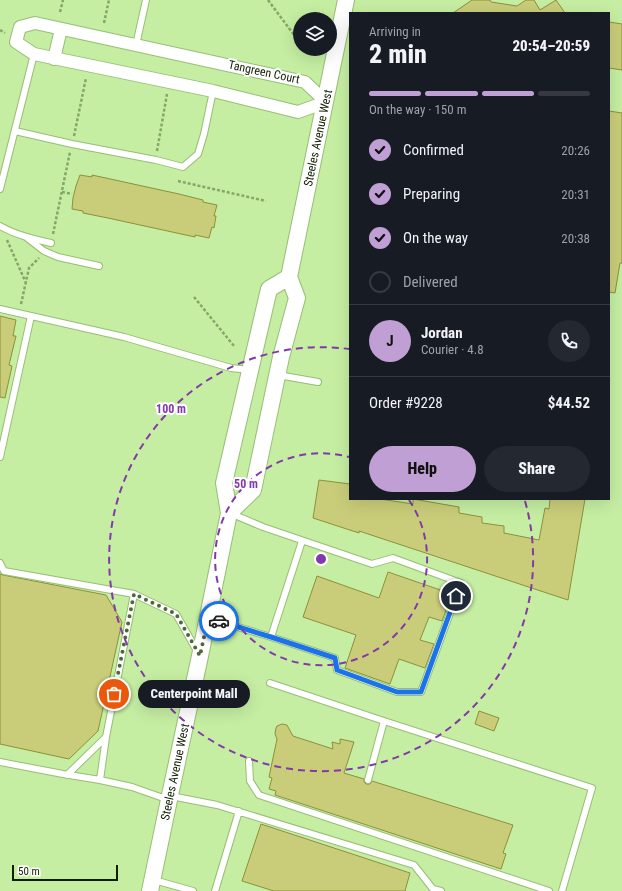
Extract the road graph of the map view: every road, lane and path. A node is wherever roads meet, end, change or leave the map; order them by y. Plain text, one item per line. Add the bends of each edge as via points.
1 (63, 0) edge
2 (109, 0) edge
3 (146, 0) edge
4 (268, 0) edge
5 (346, 0) edge
6 (60, 12) dead end
7 (104, 23) dead end
8 (61, 28) junction
9 (293, 34) edge
10 (136, 45) junction
11 (34, 54) junction
12 (54, 59) junction
13 (86, 78) dead end
14 (213, 91) junction
15 (167, 94) dead end
16 (326, 102) junction
17 (15, 131) junction
18 (72, 144) junction
19 (156, 160) junction
20 (178, 181) dead end
21 (0, 189) edge
22 (62, 192) junction
23 (72, 194) dead end
24 (266, 202) dead end
25 (0, 226) edge
26 (9, 230) junction
27 (26, 237) junction
28 (52, 243) joint
29 (44, 251) junction
30 (99, 266) dead end
31 (289, 277) junction
32 (26, 284) junction
33 (194, 297) dead end
34 (0, 309) edge
35 (19, 314) junction
36 (31, 316) junction
37 (234, 346) dead end
38 (250, 370) junction
39 (276, 375) junction
40 (318, 382) dead end
41 (0, 457) edge
42 (229, 513) junction
43 (302, 541) junction
44 (0, 563) edge
45 (134, 594) junction
46 (208, 618) junction
47 (271, 637) junction
48 (200, 656) junction
49 (270, 683) dead end
50 (384, 721) junction
51 (106, 737) junction
52 (249, 761) dead end
53 (0, 762) edge
54 (67, 775) junction
55 (100, 780) junction
56 (368, 780) dead end
57 (169, 798) junction
58 (239, 811) junction
59 (151, 885) edge
60 (193, 891) edge
61 (215, 891) edge
62 (441, 891) edge
63 (549, 891) edge
64 (562, 891) edge

1 - 6 path
2 - 7 path
3 - 10 lane
4 - 9 path
5 - 16 main road, Steeles Avenue West
8 - 10 street, Tangreen Court
8 - 11 street, Tangreen Court via 35,23 20,27 16,42
8 - 12 street
10 - 16 street, Tangreen Court via 305,82
11 - 12 street, Tangreen Court
11 - 17 lane
12 - 14 street, Tangreen Court
13 - 18 path
14 - 16 street, Tangreen Court via 298,112
14 - 19 lane via 198,154 183,167
15 - 19 path
16 - 31 main road, Steeles Avenue West
17 - 18 lane
17 - 21 lane
18 - 19 lane
18 - 22 path
20 - 24 path
22 - 23 path
22 - 28 path
25 - 26 lane
26 - 27 lane
26 - 32 path via 7,238
27 - 28 lane
27 - 29 lane
29 - 30 lane via 58,257
29 - 32 path via 29,268
31 - 38 main road, Steeles Avenue West via 269,289
31 - 39 main road via 297,298
32 - 35 path
33 - 37 path
34 - 35 lane
35 - 36 lane
36 - 38 lane via 124,337 231,368
36 - 41 lane
38 - 39 main road
38 - 42 main road, Steeles Avenue West via 224,483
39 - 40 lane
39 - 42 main road via 253,490
42 - 43 lane
42 - 46 main road, Steeles Avenue West
43 - 47 lane
43 - 47 lane via 372,564 393,558 461,583 421,692 397,692 337,670 335,658
44 - 45 lane via 4,571
45 - 48 lane via 176,614
45 - 51 lane
46 - 47 lane
46 - 48 main road, Steeles Avenue West
48 - 57 main road, Steeles Avenue West
49 - 50 lane
50 - 56 lane
50 - 64 lane via 592,788
51 - 54 lane
51 - 55 lane
52 - 63 lane via 250,780 259,795 355,824
53 - 54 lane
54 - 55 lane
55 - 57 lane
57 - 58 lane via 217,804
57 - 59 main road, Steeles Avenue West
58 - 61 lane
58 - 62 lane via 414,865 433,889
59 - 60 lane

